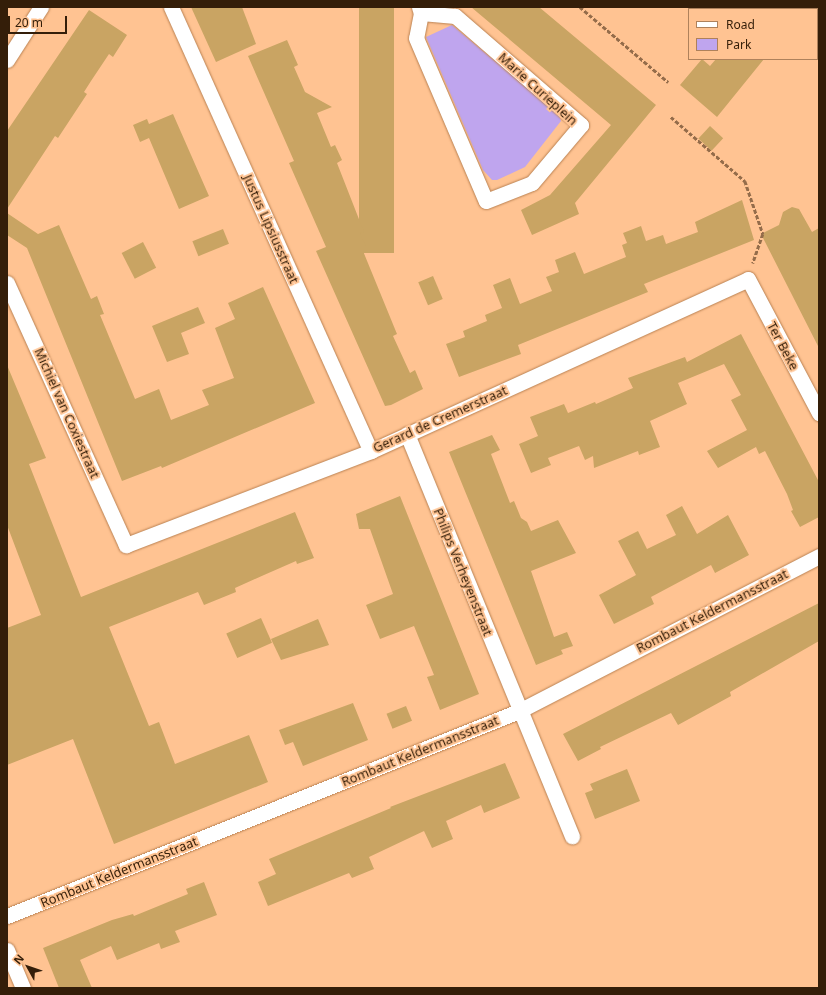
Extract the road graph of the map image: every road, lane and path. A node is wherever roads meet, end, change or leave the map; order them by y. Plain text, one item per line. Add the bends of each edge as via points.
1 (42, 7) edge
2 (171, 7) edge
3 (580, 7) edge
4 (420, 10) edge
5 (7, 60) edge
6 (668, 82) dead end
7 (671, 117) dead end
8 (748, 279) junction
9 (7, 283) edge
10 (819, 413) edge
11 (407, 434) junction
12 (371, 451) junction
13 (126, 545) joint
14 (819, 556) edge
15 (519, 710) junction
16 (572, 837) dead end
17 (7, 916) edge
18 (7, 950) edge
19 (23, 988) edge

1 - 5 street
2 - 12 street, Justus Lipsiusstraat
3 - 6 path
4 - 4 street, Marie Curieplein via 416,38 486,201 532,183 581,125 455,16
7 - 8 path via 745,181 763,234
8 - 10 street, Ter Beke
8 - 11 street, Gerard de Cremerstraat
9 - 13 street, Michiel van Coxiestraat
11 - 12 street, Gerard de Cremerstraat
11 - 15 street, Philips Verheyenstraat
12 - 13 street, Gerard de Cremerstraat
14 - 15 street, Rombaut Keldermansstraat
15 - 16 street, Philips Verheyenstraat
15 - 17 street, Rombaut Keldermansstraat
18 - 19 street

